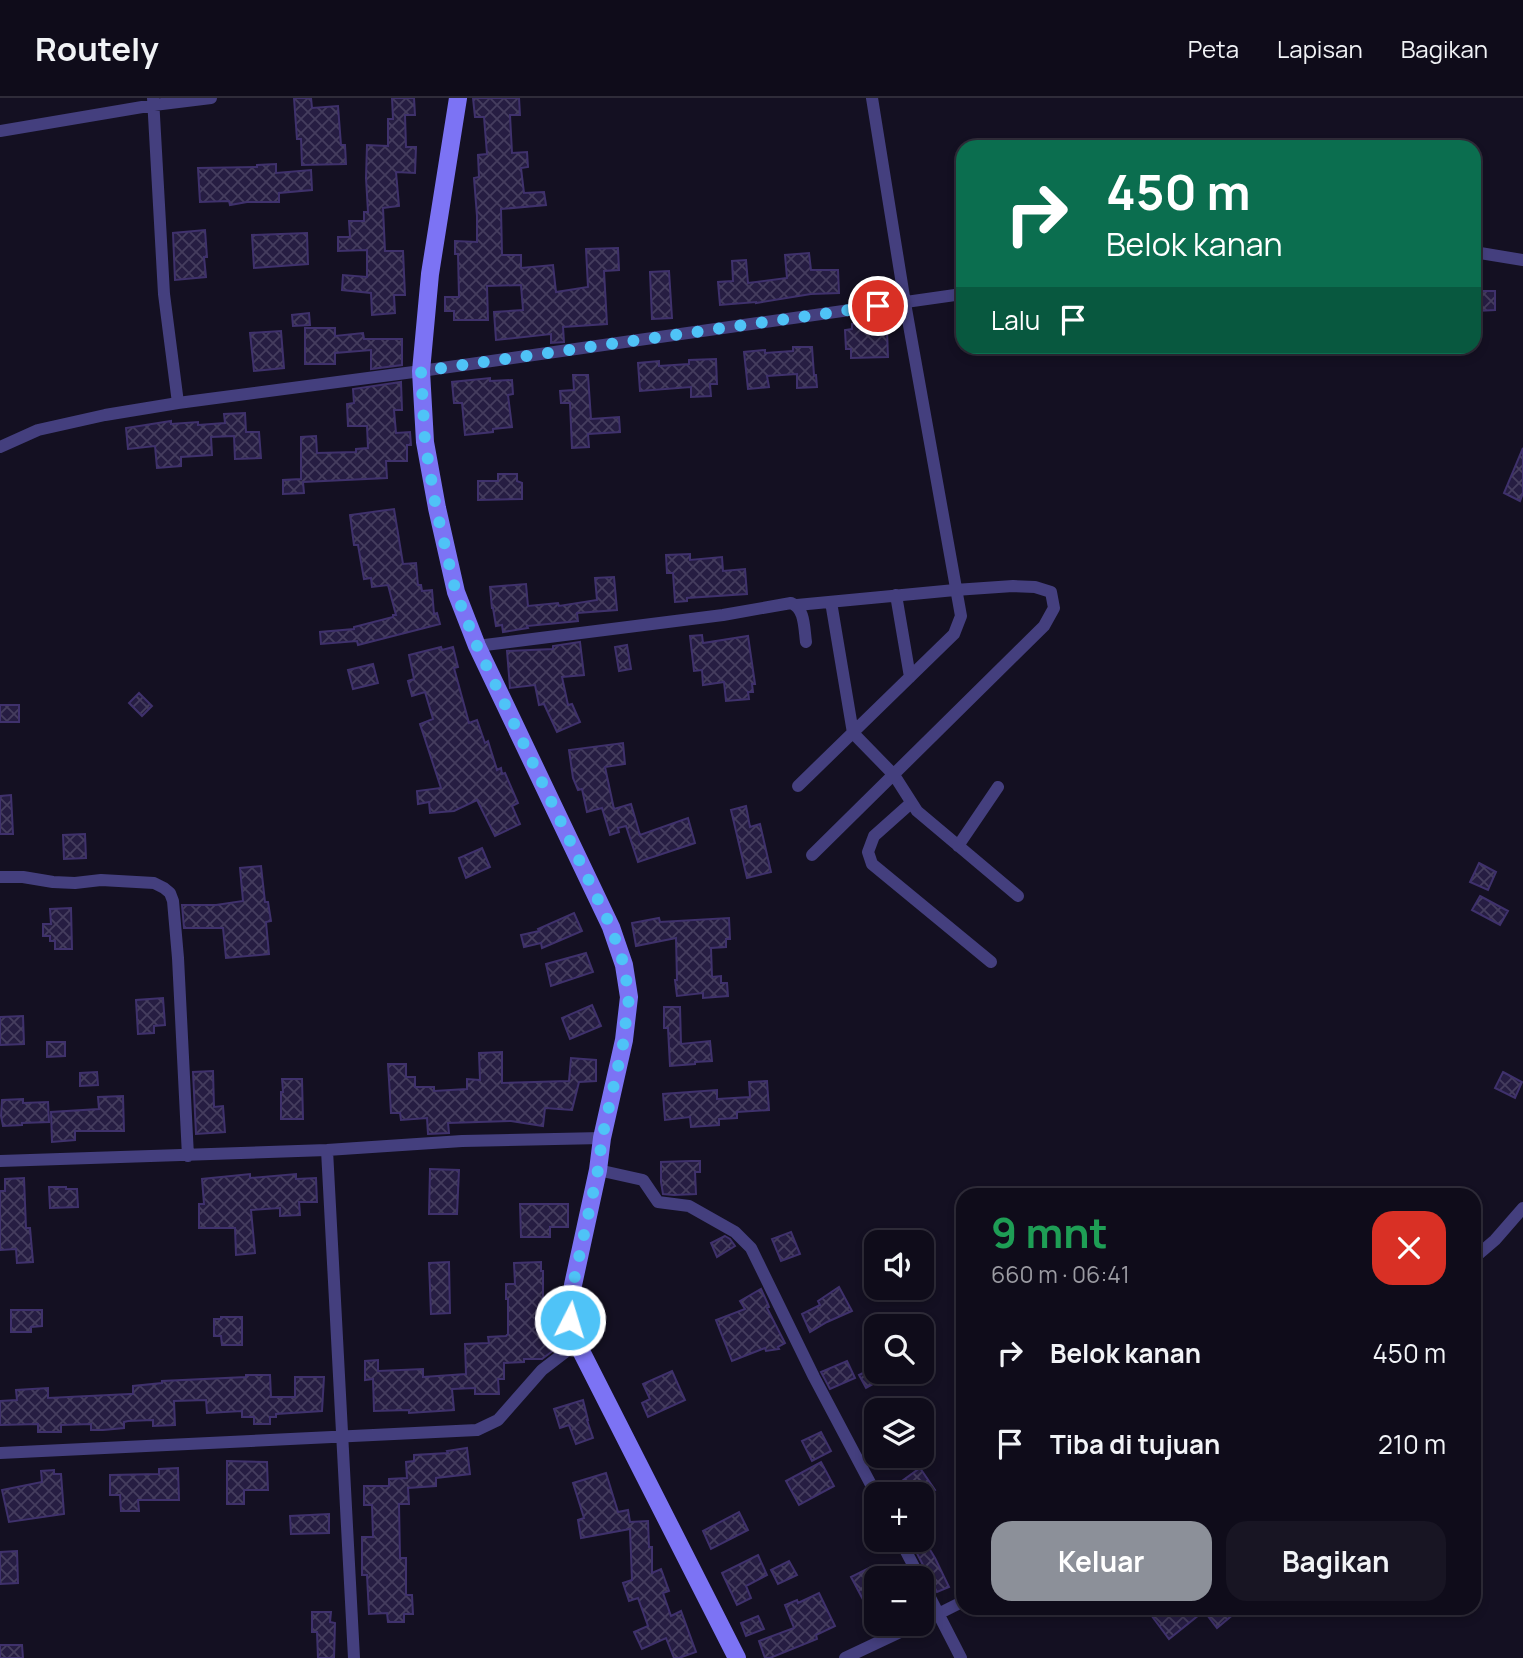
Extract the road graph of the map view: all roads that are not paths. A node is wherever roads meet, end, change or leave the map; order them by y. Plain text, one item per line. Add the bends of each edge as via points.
1 (211, 98) edge
2 (458, 98) edge
3 (872, 98) edge
4 (154, 102) edge
5 (0, 131) edge
6 (1481, 253) edge
7 (1523, 260) edge
8 (956, 295) edge
9 (905, 303) junction
10 (421, 371) junction
11 (178, 403) junction
12 (0, 447) edge
13 (955, 590) junction
14 (896, 595) junction
15 (831, 602) junction
16 (797, 605) junction
17 (806, 642) dead end
18 (477, 646) junction
19 (910, 677) junction
20 (853, 733) junction
21 (894, 775) junction
22 (798, 786) dead end
23 (998, 787) dead end
24 (911, 803) junction
25 (958, 846) junction
26 (812, 855) dead end
27 (0, 877) edge
28 (1018, 896) dead end
29 (991, 962) dead end
30 (602, 1138) junction
31 (327, 1150) junction
32 (188, 1156) junction
33 (0, 1161) edge
34 (598, 1170) junction
35 (1523, 1208) edge
36 (1481, 1252) edge
37 (577, 1343) junction
38 (343, 1436) junction
39 (0, 1454) edge
40 (870, 1482) edge
41 (934, 1605) edge
42 (956, 1605) edge
43 (939, 1614) junction
44 (934, 1616) edge
45 (892, 1636) edge
46 (354, 1658) edge
47 (737, 1658) edge
48 (845, 1658) edge
49 (961, 1658) edge

1 - 4 street
2 - 10 street via 430,274
3 - 9 street
4 - 5 street
4 - 11 street via 164,294
6 - 7 street
8 - 9 street
9 - 10 street
9 - 13 street
10 - 11 street
10 - 18 street via 425,442 436,508 456,593
11 - 12 street via 38,430
13 - 14 street
13 - 19 street via 961,616 954,634
13 - 21 street via 1035,587 1051,592 1054,608 1044,626
14 - 15 street
14 - 19 street
15 - 16 street
15 - 20 street
16 - 17 street
16 - 18 street
18 - 30 street via 611,927 624,965 629,998 624,1040
19 - 20 street
20 - 21 street
20 - 22 street
21 - 24 street
21 - 26 street
23 - 25 street
24 - 25 street
24 - 29 street via 874,836 868,852 872,864
25 - 28 street
27 - 32 street via 154,883 170,893 178,958
30 - 31 street
30 - 34 street
31 - 32 street
31 - 38 street
32 - 33 street
34 - 37 street via 573,1285 570,1320
34 - 40 street via 643,1180 658,1202 689,1206 735,1232 751,1248
35 - 36 street
37 - 38 street via 542,1370 498,1420 477,1430
37 - 47 street
38 - 39 street
38 - 46 street
41 - 43 street
42 - 43 street
43 - 44 street
43 - 49 street
45 - 48 street

